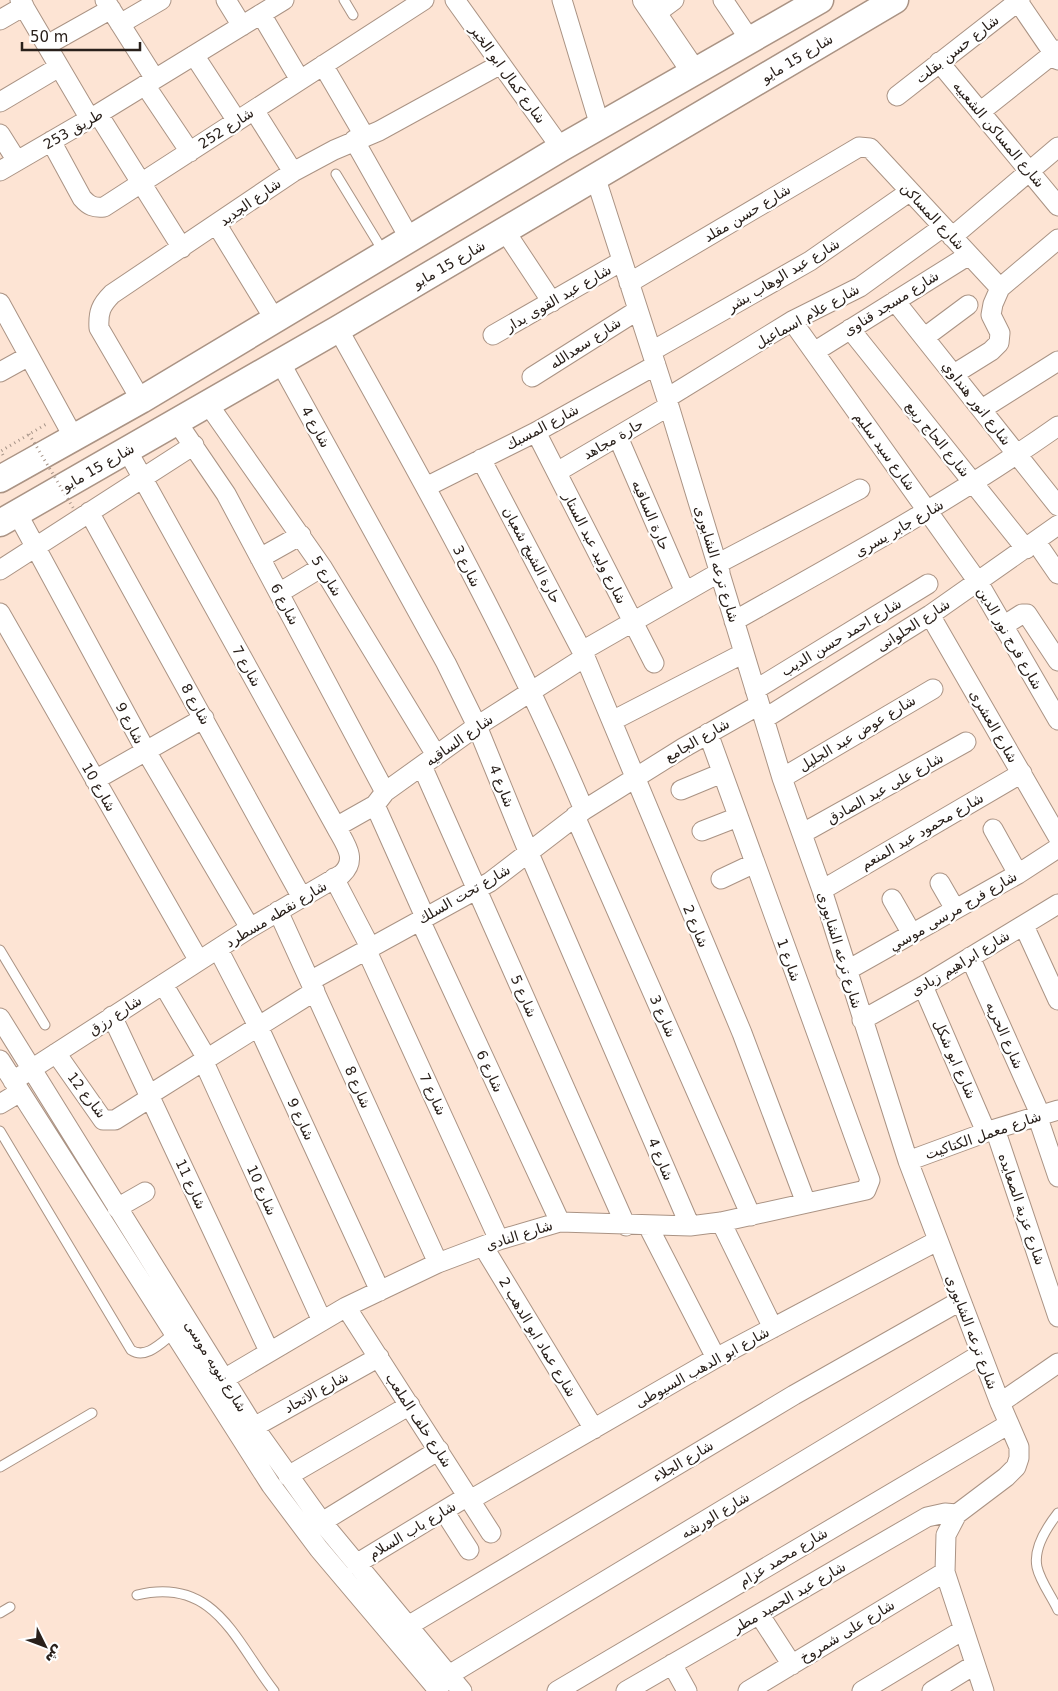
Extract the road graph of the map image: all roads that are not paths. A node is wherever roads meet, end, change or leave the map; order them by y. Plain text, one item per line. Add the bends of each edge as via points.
1 (161, 0) edge
2 (226, 0) edge
3 (284, 0) edge
4 (344, 0) edge
5 (424, 0) edge
6 (455, 0) edge
7 (562, 0) edge
8 (674, 0) edge
9 (723, 0) edge
10 (820, 0) edge
11 (895, 0) edge
12 (1018, 0) edge
13 (22, 3) edge
14 (650, 7) edge
15 (112, 11) edge
16 (261, 14) junction
17 (352, 15) dead end
18 (0, 20) edge
19 (242, 26) junction
20 (750, 40) junction
21 (47, 45) junction
22 (1056, 54) edge
23 (194, 55) junction
24 (939, 62) junction
25 (501, 64) junction
26 (324, 65) junction
27 (59, 67) junction
28 (694, 72) junction
29 (300, 80) junction
30 (150, 82) junction
31 (897, 96) dead end
32 (0, 102) edge
33 (254, 110) junction
34 (980, 112) junction
35 (94, 116) junction
36 (237, 121) junction
37 (600, 126) junction
38 (0, 134) edge
39 (360, 139) junction
40 (51, 141) junction
41 (865, 146) joint
42 (1058, 147) edge
43 (562, 148) junction
44 (190, 152) junction
45 (17, 161) junction
46 (0, 171) edge
47 (1029, 171) junction
48 (293, 172) junction
49 (336, 174) dead end
50 (595, 176) junction
51 (142, 183) junction
52 (909, 192) junction
53 (1058, 206) edge
54 (217, 225) junction
55 (505, 231) junction
56 (947, 232) junction
57 (410, 239) junction
58 (1058, 239) edge
59 (182, 248) junction
60 (385, 254) junction
61 (969, 255) junction
62 (622, 261) junction
63 (629, 283) junction
64 (1000, 288) junction
65 (895, 301) junction
66 (552, 302) junction
67 (0, 303) edge
68 (968, 305) dead end
69 (638, 310) junction
70 (275, 320) junction
71 (792, 321) junction
72 (338, 329) junction
73 (850, 329) junction
74 (493, 335) dead end
75 (925, 337) junction
76 (814, 352) junction
77 (29, 356) junction
78 (654, 358) junction
79 (1058, 361) edge
80 (280, 362) junction
81 (0, 372) edge
82 (954, 374) junction
83 (532, 377) dead end
84 (141, 400) junction
85 (668, 402) junction
86 (208, 404) junction
87 (982, 409) junction
88 (177, 422) junction
89 (1058, 426) edge
90 (536, 432) junction
91 (618, 437) junction
92 (74, 438) junction
93 (194, 445) junction
94 (127, 450) junction
95 (1018, 455) junction
96 (481, 459) junction
97 (557, 472) junction
98 (143, 478) junction
99 (0, 479) edge
100 (974, 482) junction
101 (426, 487) junction
102 (860, 489) dead end
103 (1055, 497) edge
104 (82, 512) junction
105 (929, 512) junction
106 (9, 518) edge
107 (1058, 525) edge
108 (300, 535) junction
109 (1031, 545) junction
110 (35, 547) junction
111 (260, 558) junction
112 (322, 567) junction
113 (718, 568) junction
114 (0, 570) edge
115 (1058, 574) edge
116 (978, 582) junction
117 (928, 584) dead end
118 (278, 592) junction
119 (685, 592) junction
120 (0, 613) edge
121 (930, 615) junction
122 (734, 621) junction
123 (633, 622) junction
124 (1003, 626) junction
125 (744, 653) junction
126 (583, 654) junction
127 (1058, 661) edge
128 (654, 663) dead end
129 (933, 688) dead end
130 (531, 692) junction
131 (759, 705) junction
132 (204, 718) junction
133 (1058, 720) edge
134 (612, 721) junction
135 (477, 726) junction
136 (708, 734) junction
137 (966, 742) dead end
138 (146, 751) junction
139 (429, 760) junction
140 (722, 773) junction
141 (1022, 773) junction
142 (635, 777) junction
143 (782, 778) junction
144 (95, 780) junction
145 (680, 790) dead end
146 (380, 798) junction
147 (579, 813) junction
148 (738, 817) junction
149 (336, 827) junction
150 (994, 829) dead end
151 (702, 831) dead end
152 (803, 833) junction
153 (1058, 838) edge
154 (1058, 848) edge
155 (528, 851) junction
156 (755, 863) junction
157 (1018, 874) junction
158 (334, 878) junction
159 (721, 879) dead end
160 (940, 883) dead end
161 (477, 890) junction
162 (822, 890) junction
163 (301, 896) junction
164 (892, 899) dead end
165 (1058, 904) edge
166 (955, 910) junction
167 (278, 911) junction
168 (422, 919) junction
169 (1024, 926) junction
170 (250, 928) junction
171 (912, 934) junction
172 (368, 948) junction
173 (218, 949) junction
174 (0, 950) edge
175 (970, 957) junction
176 (199, 961) junction
177 (846, 971) junction
178 (163, 984) junction
179 (312, 986) junction
180 (923, 986) junction
181 (1058, 1000) edge
182 (112, 1016) junction
183 (0, 1018) edge
184 (862, 1020) junction
185 (45, 1025) dead end
186 (258, 1026) junction
187 (56, 1053) junction
188 (205, 1059) junction
189 (0, 1060) edge
190 (31, 1069) junction
191 (17, 1087) junction
192 (150, 1096) junction
193 (0, 1104) edge
194 (1045, 1113) edge
195 (991, 1130) junction
196 (0, 1131) edge
197 (908, 1161) junction
198 (1058, 1177) edge
199 (869, 1186) joint
200 (145, 1192) dead end
201 (806, 1203) junction
202 (117, 1208) junction
203 (751, 1216) junction
204 (560, 1222) junction
205 (721, 1222) junction
206 (626, 1226) junction
207 (648, 1226) junction
208 (690, 1226) junction
209 (937, 1241) junction
210 (491, 1243) junction
211 (438, 1263) junction
212 (380, 1291) junction
213 (960, 1301) junction
214 (346, 1307) junction
215 (1058, 1317) edge
216 (322, 1321) junction
217 (773, 1328) junction
218 (174, 1333) junction
219 (269, 1351) junction
220 (981, 1354) junction
221 (379, 1357) junction
222 (716, 1358) junction
223 (1058, 1363) edge
224 (224, 1379) junction
225 (1000, 1403) junction
226 (410, 1405) junction
227 (92, 1413) dead end
228 (1009, 1424) junction
229 (254, 1427) junction
230 (594, 1428) junction
231 (439, 1450) junction
232 (0, 1467) edge
233 (288, 1476) junction
234 (469, 1498) junction
235 (444, 1511) junction
236 (1058, 1513) edge
237 (956, 1514) junction
238 (322, 1522) junction
239 (491, 1533) dead end
240 (469, 1550) dead end
241 (356, 1564) junction
242 (945, 1572) junction
243 (137, 1595) dead end
244 (10, 1607) dead end
245 (1058, 1610) edge
246 (0, 1613) edge
247 (759, 1614) junction
248 (408, 1626) junction
249 (963, 1630) junction
250 (672, 1664) junction
251 (792, 1665) junction
252 (974, 1666) junction
253 (444, 1683) edge
254 (274, 1691) edge
255 (462, 1691) edge
256 (558, 1691) edge
257 (626, 1691) edge
258 (687, 1691) edge
259 (748, 1691) edge
260 (862, 1691) edge
261 (932, 1691) edge
262 (984, 1691) edge

1 - 15 street
2 - 19 street
3 - 16 street, طريق 253
4 - 17 lane
5 - 26 street, شارع 252
6 - 25 street, شارع كمال ابو الخير
7 - 37 street
8 - 14 street
9 - 20 street
10 - 20 main road
11 - 50 main road, شارع 15 مايو
12 - 22 street
12 - 24 street, شارع حسن بقلت
13 - 18 street
13 - 21 street
14 - 28 street
15 - 21 street
15 - 30 street
16 - 19 street, طريق 253
16 - 29 street
19 - 23 street, طريق 253
20 - 28 main road
21 - 27 street
22 - 34 street
23 - 30 street, طريق 253
23 - 36 street
24 - 31 street, شارع حسن بقلت
24 - 34 street, شارع المساكن الشعبيه
25 - 39 street, شارع الجديد
25 - 43 street, شارع كمال ابو الخير
26 - 29 street, شارع 252
26 - 39 street
27 - 32 street
27 - 35 street
28 - 37 main road
29 - 33 street, شارع 252
30 - 35 street, طريق 253
30 - 44 street
33 - 36 street, شارع 252
33 - 48 street
34 - 47 street, شارع المساكن الشعبيه
35 - 40 street, طريق 253
35 - 51 street
36 - 44 street, شارع 252
37 - 43 main road
38 - 45 street
39 - 48 street, شارع الجديد
39 - 57 street
40 - 45 street, طريق 253
40 - 51 street, شارع 252 via 88,205 104,208
41 - 52 street, شارع المساكن
41 - 63 street, شارع حسن مقلد
42 - 47 street, شارع علام اسماعيل
43 - 57 main road
44 - 51 street, شارع 252
45 - 46 street, طريق 253
47 - 53 street, شارع المساكن الشعبيه
47 - 56 street, شارع علام اسماعيل
48 - 54 street, شارع الجديد
49 - 60 lane
50 - 55 main road, شارع 15 مايو
50 - 62 street, شارع ترعه الشابورى
51 - 59 street
52 - 56 street, شارع المساكن
52 - 78 street, شارع عبد الوهاب بشر via 810,261
54 - 59 street, شارع الجديد
54 - 70 street
55 - 66 street
55 - 72 main road, شارع 15 مايو
56 - 61 street, شارع المساكن
56 - 71 street, شارع علام اسماعيل via 860,287
57 - 60 main road
58 - 64 street
59 - 84 street, شارع الجديد via 112,294 98,315 99,328
60 - 70 main road
61 - 64 street, شارع المساكن
61 - 65 street, شارع مسجد قناوى
62 - 63 street, شارع ترعه الشابورى
62 - 66 street, شارع عبد القوى بدار
63 - 69 street, شارع ترعه الشابورى
64 - 82 street via 992,315 1000,333 999,343
65 - 73 street, شارع مسجد قناوى
65 - 75 street, شارع انور هنداوي
66 - 74 street, شارع عبد القوى بدار
67 - 77 street
68 - 75 street
69 - 78 street, شارع ترعه الشابورى
69 - 83 street, شارع سعدالله
70 - 84 main road
71 - 76 street, شارع سيد سليم
71 - 85 street, شارع علام اسماعيل
72 - 80 main road, شارع 15 مايو
72 - 101 street, شارع 3
73 - 76 street, شارع مسجد قناوى
73 - 100 street, شارع الحاج ربيع
75 - 82 street, شارع انور هنداوي
76 - 105 street, شارع سيد سليم
77 - 81 street
77 - 92 street
78 - 85 street, شارع ترعه الشابورى
78 - 90 street, شارع المسبك
79 - 87 street
80 - 86 main road, شارع 15 مايو
80 - 135 street, شارع 4 via 446,663
82 - 87 street, شارع انور هنداوي
84 - 92 main road
85 - 91 street, حارة مجاهد
85 - 113 street, شارع ترعه الشابورى
86 - 88 main road, شارع 15 مايو
86 - 108 street, شارع 5
87 - 95 street, شارع انور هنداوي
88 - 93 street, شارع 6
88 - 94 main road, شارع 15 مايو
89 - 95 street, شارع جابر يسرى
90 - 96 street, شارع المسبك
90 - 97 street, شارع وليد عبد الستار
91 - 97 street, حارة مجاهد
91 - 119 street, حارة الساقيه
92 - 99 main road
93 - 98 street
93 - 111 street, شارع 6 via 226,494
94 - 98 street, شارع 7
94 - 106 main road, شارع 15 مايو
95 - 100 street, شارع جابر يسرى
95 - 103 street, شارع انور هنداوي
96 - 101 street, شارع المسبك
96 - 126 street, حارة الشيخ شعبان
97 - 123 street, شارع وليد عبد الستار
98 - 104 street
98 - 149 street, شارع 7
100 - 105 street, شارع جابر يسرى
100 - 109 street, شارع الحاج ربيع
101 - 130 street, شارع 3
102 - 113 street, شارع الساقيه
104 - 110 street
104 - 132 street, شارع 8
105 - 116 street, شارع سيد سليم
105 - 122 street, شارع جابر يسرى
106 - 110 street, شارع 9
107 - 109 street, شارع الحلوانى
108 - 111 street
108 - 112 street, شارع 5
109 - 115 street, شارع الحاج ربيع
109 - 116 street, شارع الحلوانى
110 - 114 street
110 - 138 street, شارع 9
111 - 118 street, شارع 6
112 - 118 street
112 - 139 street, شارع 5
113 - 119 street, شارع الساقيه
113 - 122 street, شارع ترعه الشابورى
116 - 121 street, شارع الحلوانى
116 - 124 street, شارع فرج نور الدين
117 - 131 street, شارع احمد حسن الديب
118 - 146 street, شارع 6
119 - 123 street, شارع الساقيه
120 - 144 street, شارع 10
121 - 131 street, شارع الحلوانى
121 - 141 street, شارع العشرى
122 - 125 street, شارع ترعه الشابورى
123 - 126 street, شارع الساقيه
123 - 128 street, شارع وليد عبد الستار
124 - 127 street via 1022,614 1030,616
124 - 133 street, شارع فرج نور الدين
125 - 131 street, شارع ترعه الشابورى
125 - 134 street
126 - 130 street, شارع الساقيه
126 - 134 street, شارع 2
129 - 143 street, شارع عوض عبد الجليل
130 - 135 street, شارع الساقيه
130 - 147 street, شارع 3
131 - 136 street, شارع الجامع
131 - 143 street, شارع ترعه الشابورى
132 - 138 street
132 - 163 street, شارع 8
134 - 142 street, شارع 2
135 - 139 street, شارع الساقيه
135 - 155 street, شارع 4
136 - 140 street, شارع 1
136 - 142 street, شارع الجامع
137 - 152 street, شارع على عبد الصادق
138 - 144 street
138 - 170 street, شارع 9
139 - 146 street, شارع الساقيه
139 - 161 street, شارع 5
140 - 145 street
140 - 148 street, شارع 1
141 - 153 street, شارع العشرى
141 - 162 street, شارع محمود عبد المنعم
142 - 147 street, شارع تحت السلك
142 - 201 street, شارع 2 via 742,1033
143 - 152 street, شارع ترعه الشابورى
144 - 176 street, شارع 10
146 - 149 street, شارع الساقيه
146 - 168 street, شارع 6
147 - 155 street, شارع تحت السلك
147 - 203 street, شارع 3
148 - 151 street
148 - 156 street, شارع 1
149 - 158 street, شارع 7 via 351,859 350,867
150 - 157 street
152 - 162 street, شارع ترعه الشابورى
154 - 157 street, شارع فرج مرسى موسي
155 - 161 street, شارع تحت السلك via 504,873
155 - 208 street, شارع 4
156 - 159 street
156 - 199 street, شارع 1 via 870,1180
157 - 166 street, شارع فرج مرسى موسي
158 - 163 street, شارع نقطه مسطرد
158 - 172 street
160 - 166 street
161 - 168 street, شارع تحت السلك
161 - 206 street, شارع 5
162 - 177 street, شارع ترعه الشابورى
163 - 167 street, شارع نقطه مسطرد
164 - 171 street
165 - 169 street, شارع ابراهيم زبادى
166 - 171 street, شارع فرج مرسى موسي
167 - 170 street, شارع نقطه مسطرد
167 - 179 street, شارع 8
168 - 172 street, شارع تحت السلك
168 - 204 street, شارع 6
169 - 175 street, شارع ابراهيم زبادى
169 - 181 street
170 - 173 street, شارع نقطه مسطرد
171 - 177 street, شارع فرج مرسى موسي
172 - 179 street, شارع تحت السلك
172 - 210 street, شارع 7
173 - 176 street, شارع رزق
173 - 186 street, شارع 9
174 - 185 lane
175 - 180 street, شارع ابراهيم زبادى
175 - 194 street, شارع الحريه
176 - 178 street, شارع رزق
177 - 184 street, شارع ترعه الشابورى
178 - 182 street, شارع رزق
178 - 188 street, شارع 10
179 - 186 street, شارع تحت السلك
179 - 211 street, شارع 8
180 - 184 street, شارع ابراهيم زبادى
180 - 195 street, شارع ابو شكل
182 - 187 street, شارع رزق
182 - 192 street, شارع 11
183 - 190 street, شارع نبويه موسى
184 - 197 street, شارع ترعه الشابورى
186 - 188 street, شارع تحت السلك
186 - 212 street, شارع 9
187 - 190 street, شارع رزق
187 - 192 street, شارع 12 via 103,1120 115,1120
188 - 192 street, شارع تحت السلك
188 - 216 street, شارع 10
189 - 191 street, شارع نبويه موسى
190 - 191 street, شارع رزق
190 - 202 street, شارع نبويه موسى
191 - 193 street, شارع رزق
191 - 218 street, شارع نبويه موسى
192 - 219 street, شارع 11
194 - 195 street, شارع معمل الكتاكيت
194 - 198 street, شارع الحريه
195 - 197 street, شارع معمل الكتاكيت
195 - 215 street, شارع عزبة الصعايده
196 - 218 lane via 131,1350 143,1354
197 - 209 street, شارع ترعه الشابورى
199 - 201 street, شارع النادى via 860,1193
200 - 202 street
201 - 203 street, شارع النادى
202 - 224 street, شارع نبويه موسى
203 - 205 street, شارع النادى
204 - 206 street, شارع النادى
204 - 210 street, شارع النادى
205 - 208 street, شارع النادى
205 - 217 street
206 - 207 street, شارع النادى
207 - 208 street, شارع النادى
207 - 222 street
209 - 213 street, شارع ترعه الشابورى
209 - 217 street, شارع ابو الدهب السيوطى
210 - 211 street, شارع النادى
210 - 230 street, شارع عماد ابو الدهب 2
211 - 212 street, شارع النادى
212 - 214 street, شارع النادى
213 - 220 street, شارع ترعه الشابورى
213 - 248 street, شارع الجلاء via 794,1395
214 - 216 street, شارع النادى
214 - 221 street, شارع خلف الملعب
216 - 219 street, شارع النادى
217 - 222 street, شارع ابو الدهب السيوطى
218 - 253 street, شارع نبويه موسى via 289,1510 350,1587
219 - 224 street, شارع النادى
220 - 225 street, شارع ترعه الشابورى
220 - 253 street, شارع الورشه
221 - 226 street, شارع خلف الملعب
221 - 229 street, شارع الاتحاد
222 - 230 street, شارع ابو الدهب السيوطى
223 - 225 street
224 - 229 street, شارع نبويه موسى
225 - 228 street, شارع ترعه الشابورى
226 - 231 street, شارع خلف الملعب
226 - 233 street
227 - 232 lane
228 - 237 street, شارع ترعه الشابورى via 1019,1447 1016,1467
228 - 256 street, شارع محمد عزام
229 - 233 street, شارع نبويه موسى
230 - 234 street, شارع ابو الدهب السيوطى
231 - 234 street, شارع خلف الملعب
231 - 238 street
233 - 238 street, شارع نبويه موسى
234 - 235 street, شارع باب السلام
234 - 239 street, شارع خلف الملعب
235 - 240 street
235 - 241 street, شارع باب السلام
236 - 245 lane via 1044,1532 1037,1568
237 - 242 street, شارع ترعه الشابورى via 946,1536
237 - 247 street, شارع عبد الحميد مطر via 927,1517
238 - 241 street, شارع نبويه موسى
241 - 248 street, شارع نبويه موسى
242 - 249 street, شارع ترعه الشابورى
242 - 251 street, شارع على شمروخ
243 - 254 lane via 180,1593 206,1604 227,1624
244 - 246 lane
247 - 250 street, شارع عبد الحميد مطر
247 - 251 street
248 - 253 street, شارع نبويه موسى
249 - 252 street, شارع ترعه الشابورى
249 - 260 street
250 - 257 street, شارع عبد الحميد مطر
250 - 258 street
251 - 259 street, شارع على شمروخ
252 - 261 street
252 - 262 street, شارع ترعه الشابورى
253 - 255 street, شارع نبويه موسى

